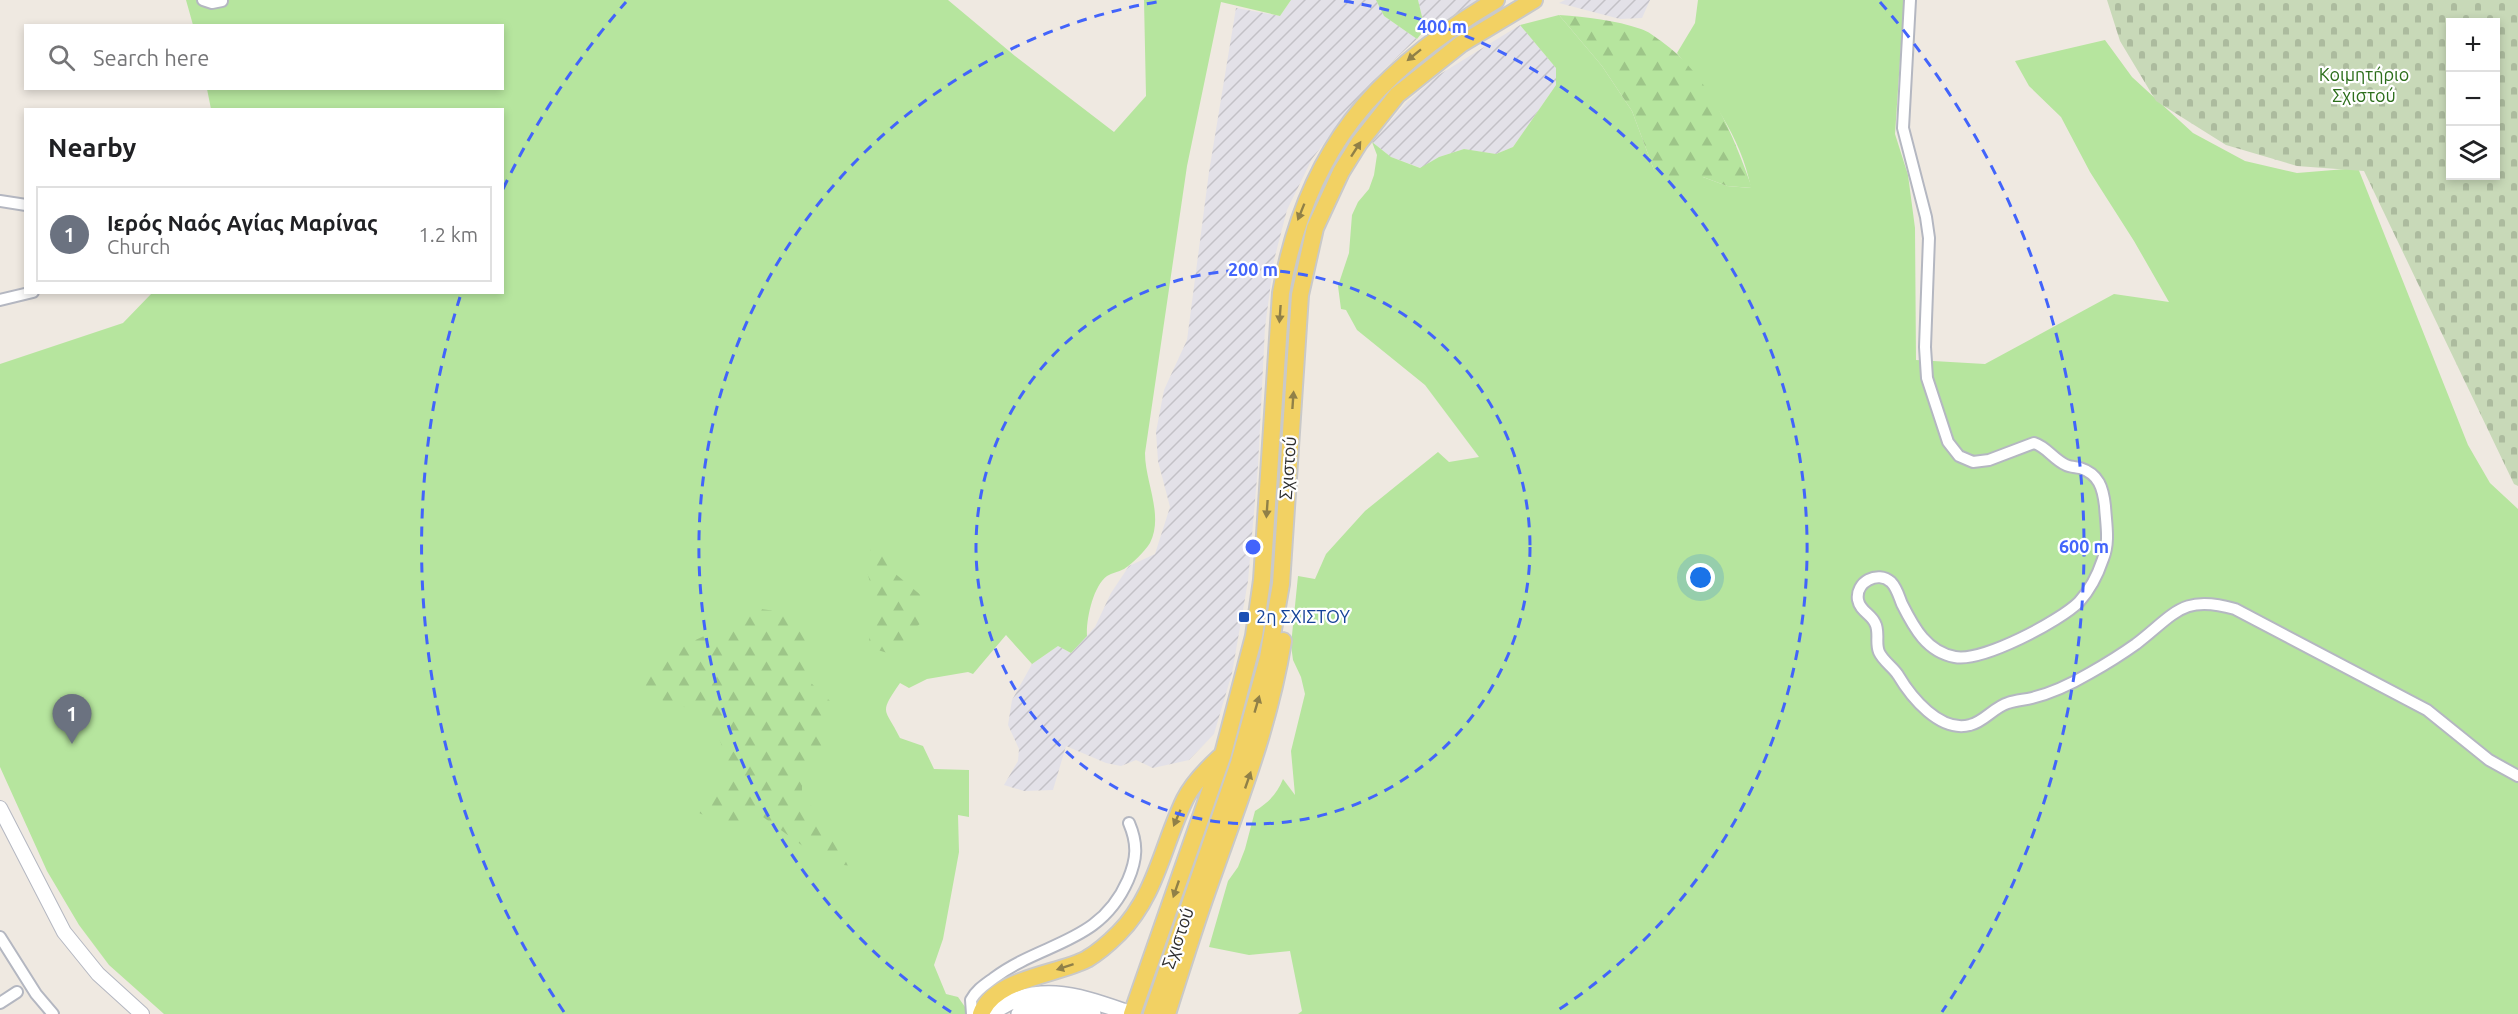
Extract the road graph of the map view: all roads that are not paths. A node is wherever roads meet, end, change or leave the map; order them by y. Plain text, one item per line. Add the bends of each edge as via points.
1 (203, 0) edge
2 (1496, 0) edge
3 (1534, 0) edge
4 (1911, 0) edge
5 (222, 1) edge
6 (0, 201) edge
7 (24, 205) edge
8 (25, 294) edge
9 (0, 300) edge
10 (1281, 584) junction
11 (1223, 754) junction
12 (2518, 776) edge
13 (0, 808) edge
14 (1129, 823) dead end
15 (0, 937) edge
16 (17, 992) dead end
17 (0, 1003) edge
18 (1155, 1006) edge
19 (53, 1014) edge
20 (142, 1014) edge
21 (972, 1014) edge
22 (981, 1014) edge
23 (991, 1014) edge
24 (1019, 1014) edge
25 (1093, 1014) edge
26 (1132, 1014) edge
27 (1167, 1014) edge

1 - 5 street
2 -> 11 main road, Σχιστού via 1427,44 1383,82 1324,162 1298,222 1281,293 1257,616
10 -> 3 main road, Σχιστού via 1300,295 1315,228 1325,203 1359,143 1397,95 1461,44
4 - 12 street via 1903,128 1928,227 1925,347 1928,378 1943,432 1954,451 1973,462 2034,443 2067,466 2090,474 2104,493 2108,543 2099,569 2078,603 2019,640 1973,657 1949,655 1925,642 1894,585 1882,578 1869,579 1860,589 1858,602 1876,624 1878,651 1906,690 1925,711 1957,725 1971,725 2006,703 2053,691 2090,674 2178,610 2198,603 2219,604 2427,710 2489,760
6 - 7 street
8 - 9 street
18 -> 10 main road, Σχιστού via 1248,734 1268,658
27 -> 10 main road via 1272,700 1284,636
11 -> 22 main road via 1186,798 1149,891 1120,932 1087,959 1000,992
11 -> 26 main road, Σχιστού
13 - 20 street via 64,932 98,974
14 - 21 street via 1137,848 1134,866 1112,906 1082,934 1028,956 984,985 971,1000
15 - 19 street
16 - 17 street
23 - 26 main road via 1029,996 1061,993
24 - 25 main road via 1050,1006

